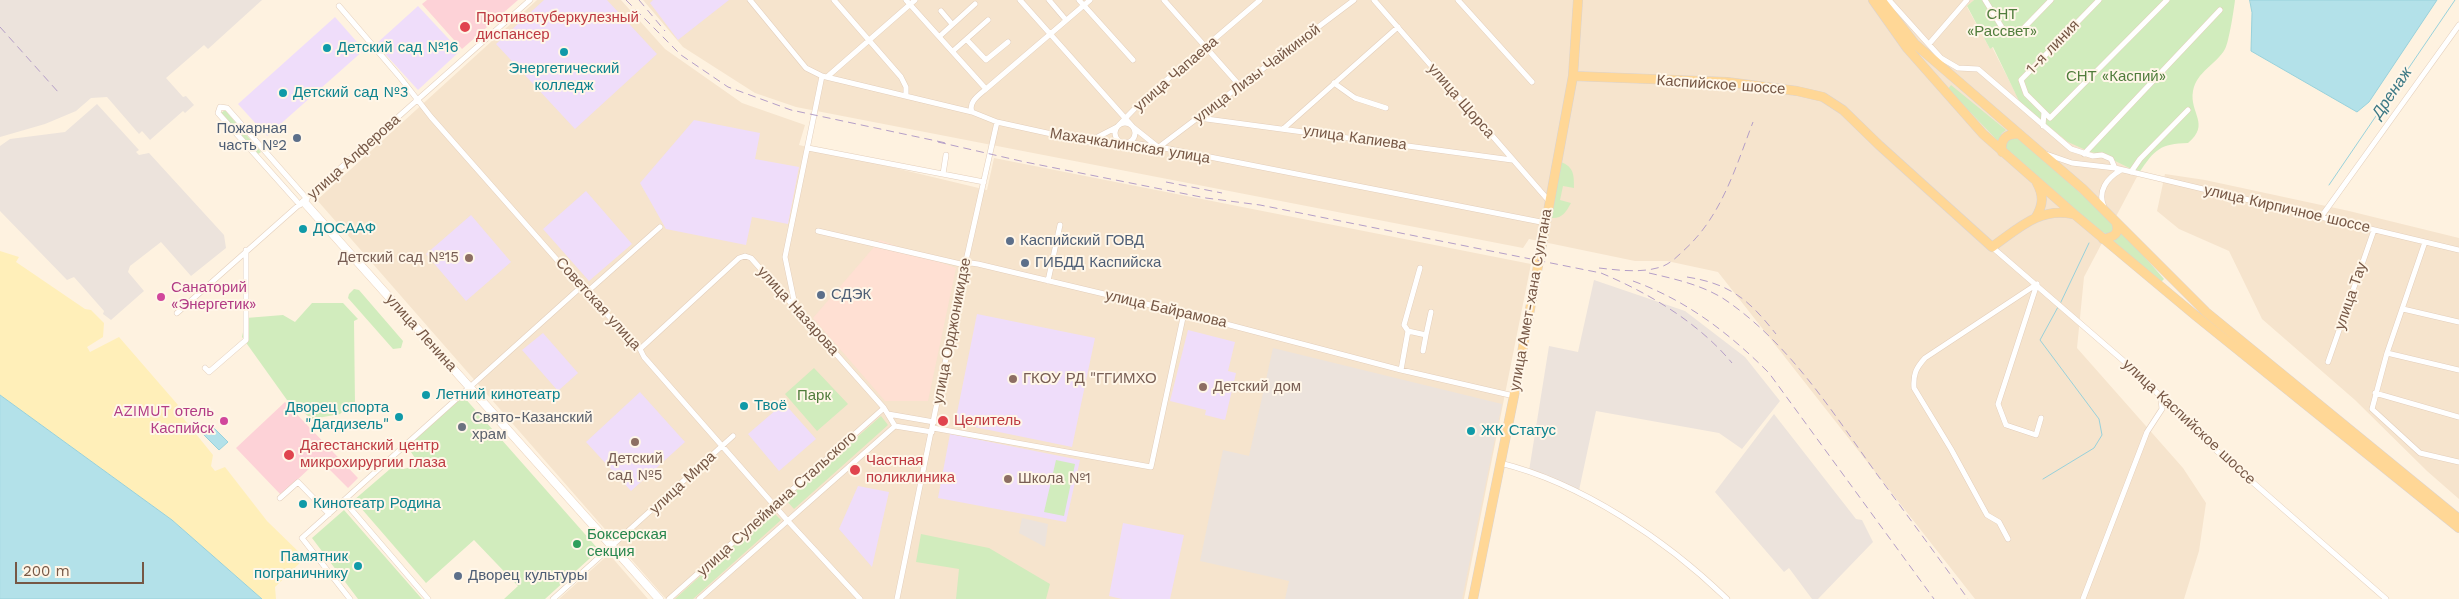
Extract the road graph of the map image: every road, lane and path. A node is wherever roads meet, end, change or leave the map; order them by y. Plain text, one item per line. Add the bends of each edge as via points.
1 (530, 0) edge
2 (750, 0) edge
3 (834, 0) edge
4 (906, 0) edge
5 (1020, 0) edge
6 (1049, 0) edge
7 (1079, 0) edge
8 (1090, 0) edge
9 (1260, 0) edge
10 (1354, 0) edge
11 (1374, 0) edge
12 (1458, 0) edge
13 (1578, 0) edge
14 (1873, 0) edge
15 (1881, 0) edge
16 (1889, 0) edge
17 (1968, 0) edge
18 (1985, 0) edge
19 (2051, 0) edge
20 (2099, 0) edge
21 (2167, 0) edge
22 (1167, 1) edge
23 (913, 2) edge
24 (975, 4) dead end
25 (339, 6) dead end
26 (1084, 6) junction
27 (2220, 10) dead end
28 (941, 11) dead end
29 (988, 20) dead end
30 (1066, 20) junction
31 (952, 24) junction
32 (2459, 25) edge
33 (1398, 27) junction
34 (1050, 35) junction
35 (940, 36) junction
36 (967, 40) junction
37 (869, 41) junction
38 (1008, 42) dead end
39 (1929, 44) junction
40 (1205, 48) junction
41 (953, 51) junction
42 (1133, 60) dead end
43 (1573, 76) junction
44 (824, 77) junction
45 (1532, 82) dead end
46 (1334, 83) junction
47 (1241, 87) junction
48 (986, 89) junction
49 (906, 96) junction
50 (417, 100) junction
51 (1386, 108) dead end
52 (2188, 110) dead end
53 (972, 112) junction
54 (2044, 112) junction
55 (1126, 118) junction
56 (1199, 118) junction
57 (997, 122) junction
58 (1118, 126) junction
59 (2043, 126) junction
60 (1133, 127) junction
61 (1283, 129) junction
62 (2018, 134) junction
63 (1088, 142) junction
64 (1125, 142) junction
65 (1158, 147) junction
66 (808, 148) junction
67 (2037, 150) junction
68 (2002, 152) junction
69 (2084, 154) junction
70 (946, 155) dead end
71 (1512, 160) junction
72 (2118, 169) junction
73 (2131, 172) junction
74 (943, 174) junction
75 (2036, 180) junction
76 (984, 182) junction
77 (1549, 200) junction
78 (304, 202) junction
79 (2106, 212) junction
80 (2074, 214) junction
81 (2036, 217) junction
82 (2321, 217) junction
83 (2116, 222) junction
84 (1546, 223) junction
85 (1060, 225) dead end
86 (660, 227) dead end
87 (2374, 230) junction
88 (818, 231) dead end
89 (2103, 239) junction
90 (2425, 242) junction
91 (1992, 247) junction
92 (246, 250) junction
93 (2459, 250) edge
94 (965, 265) junction
95 (1420, 268) dead end
96 (1048, 281) junction
97 (2037, 284) junction
98 (581, 287) junction
99 (588, 292) junction
100 (795, 306) junction
101 (2403, 309) junction
102 (1184, 312) junction
103 (1431, 312) dead end
104 (177, 313) dead end
105 (2459, 322) edge
106 (1408, 331) junction
107 (1426, 335) junction
108 (640, 349) junction
109 (1422, 351) dead end
110 (2388, 353) junction
111 (2328, 362) dead end
112 (205, 368) dead end
113 (1401, 370) junction
114 (2459, 370) edge
115 (468, 386) junction
116 (2375, 392) junction
117 (1514, 396) junction
118 (2161, 398) junction
119 (884, 408) junction
120 (888, 414) junction
121 (2459, 417) edge
122 (2041, 418) dead end
123 (895, 426) junction
124 (933, 427) junction
125 (734, 436) dead end
126 (722, 446) junction
127 (702, 453) dead end
128 (708, 458) junction
129 (2459, 462) edge
130 (1500, 463) junction
131 (280, 498) dead end
132 (344, 501) junction
133 (775, 506) junction
134 (329, 514) junction
135 (2459, 519) edge
136 (787, 520) junction
137 (2459, 528) edge
138 (2008, 539) dead end
139 (611, 546) junction
140 (350, 599) edge
141 (428, 599) edge
142 (553, 599) edge
143 (659, 599) edge
144 (669, 599) edge
145 (699, 599) edge
146 (860, 599) edge
147 (897, 599) edge
148 (1473, 599) edge
149 (1727, 599) edge
150 (2083, 599) edge
151 (2386, 599) edge

1 - 50 street, улица Алферова
2 - 44 street, Махачкалинская улица via 806,68
3 - 37 street
4 - 23 street
5 - 34 street
6 - 30 street
7 - 26 street
8 - 26 street
9 - 40 street, улица Чапаева
10 - 47 street, улица Лизы Чайкиной
11 - 33 street, улица Щорса
12 - 45 street
13 - 43 main road, улица Амет-хана Султана
14 - 68 main road via 1907,48
15 - 62 main road via 1916,44
16 - 39 street
17 - 39 street
18 - 19 street via 2006,34 2017,35
20 - 54 street, 1-я линия via 2021,80 2026,94
21 - 54 street, 1-я линия via 2050,118
22 - 40 street
23 - 35 street
23 - 37 street
24 - 31 street
25 - 50 street, Советская улица
26 - 30 street
26 - 42 street
27 - 69 street
28 - 31 street
29 - 36 street
30 - 34 street
31 - 35 street
32 - 82 street
33 - 46 street
33 - 71 street, улица Щорса
34 - 48 street
34 - 55 street
35 - 41 street
36 - 38 street via 986,60
36 - 41 street
37 - 44 street
37 - 49 street via 904,81
39 - 59 street via 1953,66 1978,69
40 - 47 street
40 - 55 street, улица Чапаева
41 - 48 street
43 - 77 main road, улица Амет-хана Султана
43 - 91 main road, Каспийское шоссе via 1727,82 1823,97 1844,110
44 - 49 street, Махачкалинская улица
44 - 66 street
46 - 51 street via 1355,98
46 - 61 street
47 - 56 street, улица Лизы Чайкиной
48 - 53 street via 972,102
49 - 53 street, Махачкалинская улица
50 - 78 street, улица Алферова
50 - 98 street, Советская улица
52 - 73 street
53 - 57 street, Махачкалинская улица
54 - 59 street
55 - 58 street, улица Чапаева
55 - 60 street
56 - 61 street, улица Капиева
56 - 65 street, улица Лизы Чайкиной
57 - 63 street, Махачкалинская улица
57 - 76 street, улица Орджоникидзе
58 - 60 street via 1125,123
58 - 63 street, улица Чапаева
58 - 64 street via 1117,138
59 - 69 street via 2070,149
60 - 64 street via 1133,138
60 - 65 street
61 - 71 street, улица Капиева
62 - 67 main road
62 - 68 main road via 2004,138
63 - 64 street, Махачкалинская улица
64 - 65 street, Махачкалинская улица
65 - 84 street, Махачкалинская улица
66 - 74 street
66 - 100 street via 785,257
67 - 72 street, улица Кирпичное шоссе via 2072,164
67 - 79 main road
68 - 75 main road
69 - 72 street via 2102,155
70 - 74 street
71 - 77 street, улица Щорса
72 - 73 street, улица Кирпичное шоссе
72 - 79 street via 2102,190 2101,200
73 - 82 street, улица Кирпичное шоссе
74 - 76 street
75 - 80 main road
75 - 81 main road via 2042,191
76 - 94 street, улица Орджоникидзе
77 - 84 main road, улица Амет-хана Султана
78 - 78 street, улица Ленина via 227,108 220,108 218,113
78 - 92 street, улица Алферова
78 - 115 street, улица Ленина
79 - 83 main road
80 - 81 main road via 2051,212
80 - 89 main road
81 - 91 main road
82 - 87 street, улица Кирпичное шоссе
83 - 89 main road via 2116,234
83 - 135 main road via 2206,312
84 - 117 main road, улица Амет-хана Султана
85 - 96 street
86 - 99 street
87 - 90 street, улица Кирпичное шоссе
87 - 111 street, улица Тау
88 - 94 street, улица Байрамова
89 - 137 main road
90 - 93 street, улица Кирпичное шоссе
90 - 101 street
91 - 97 street, улица Каспийское шоссе
92 - 104 street, улица Алферова
92 - 112 street via 246,340 209,372
94 - 96 street, улица Байрамова via 970,262
94 - 124 street, улица Орджоникидзе
95 - 106 street via 1404,325
96 - 102 street, улица Байрамова
97 - 118 street, улица Каспийское шоссе via 2141,376
97 - 122 street via 1998,404 2006,425 2036,436
97 - 138 street via 1925,358 1916,368 1913,378 1914,388 1987,515 1999,522
98 - 99 street, Советская улица
98 - 115 street
99 - 108 street, Советская улица
100 - 108 street, улица Назарова via 751,258 745,256
100 - 119 street, улица Назарова
101 - 105 street
101 - 110 street
102 - 113 street, улица Байрамова
102 - 124 street via 1151,467
103 - 107 street
106 - 107 street
106 - 113 street
107 - 109 street
108 - 126 street, Советская улица
110 - 114 street
110 - 116 street
113 - 117 street, улица Байрамова
115 - 132 street
115 - 139 street, улица Ленина
116 - 121 street
116 - 129 street via 2372,409 2420,453
117 - 130 main road, улица Амет-хана Султана
118 - 150 street via 2162,409 2147,432
118 - 151 street, улица Каспийское шоссе
119 - 120 street, улица Назарова
119 - 133 street, улица Сулеймана Стальского
120 - 123 street, улица Назарова
120 - 124 street
123 - 124 street
123 - 136 street, улица Сулеймана Стальского
124 - 147 street, улица Орджоникидзе
125 - 126 street, улица Мира
126 - 128 street, улица Мира
126 - 133 street, Советская улица
127 - 128 street
128 - 139 street, улица Мира
130 - 148 main road, улица Амет-хана Султана
130 - 149 street via 1527,470 1622,518 1687,563
131 - 134 street via 298,482
132 - 134 street
132 - 141 street
133 - 136 street, Советская улица
133 - 144 street, улица Сулеймана Стальского
134 - 140 street via 302,538
136 - 145 street, улица Сулеймана Стальского
136 - 146 street, Советская улица
139 - 142 street, улица Мира
139 - 143 street, улица Ленина

